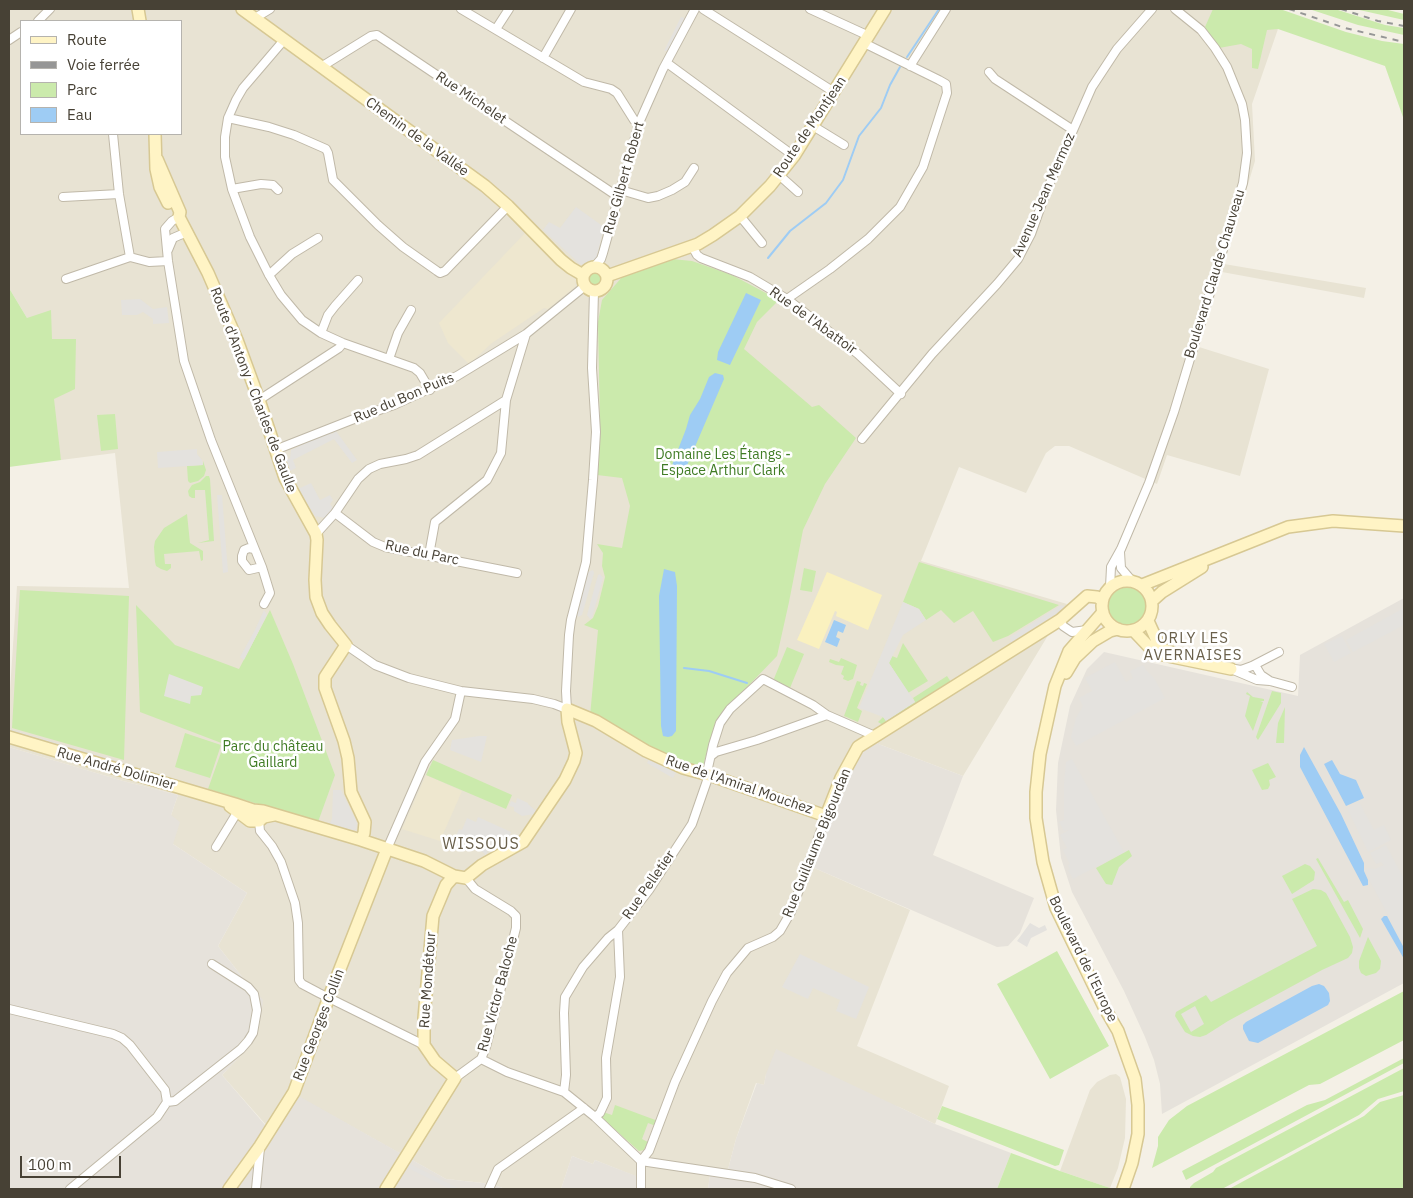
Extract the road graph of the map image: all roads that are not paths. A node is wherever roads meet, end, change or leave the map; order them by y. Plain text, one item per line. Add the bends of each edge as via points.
1 (50, 9) edge
2 (242, 9) edge
3 (270, 9) edge
4 (462, 9) edge
5 (509, 9) edge
6 (571, 9) edge
7 (704, 9) edge
8 (810, 9) edge
9 (885, 9) edge
10 (946, 9) edge
11 (1152, 9) edge
12 (1175, 9) edge
13 (691, 10) edge
14 (818, 11) edge
15 (255, 18) junction
16 (39, 20) edge
17 (496, 29) junction
18 (20, 33) edge
19 (866, 39) junction
20 (9, 40) edge
21 (284, 40) junction
22 (543, 58) junction
23 (667, 63) junction
24 (321, 66) junction
25 (910, 66) junction
26 (989, 72) dead end
27 (834, 92) junction
28 (228, 118) junction
29 (638, 122) junction
30 (813, 126) junction
31 (1073, 130) junction
32 (113, 135) edge
33 (155, 135) edge
34 (844, 145) dead end
35 (794, 156) junction
36 (694, 168) dead end
37 (779, 175) junction
38 (232, 189) junction
39 (278, 190) dead end
40 (798, 192) dead end
41 (619, 193) junction
42 (119, 194) junction
43 (63, 197) dead end
44 (508, 206) junction
45 (740, 216) junction
46 (179, 217) junction
47 (187, 232) junction
48 (318, 238) dead end
49 (762, 243) dead end
50 (692, 246) junction
51 (167, 252) junction
52 (130, 257) junction
53 (168, 261) junction
54 (594, 267) junction
55 (269, 275) junction
56 (606, 276) junction
57 (66, 279) dead end
58 (358, 280) dead end
59 (587, 284) junction
60 (787, 300) junction
61 (411, 310) dead end
62 (321, 333) junction
63 (526, 334) junction
64 (342, 343) junction
65 (389, 359) junction
66 (430, 390) junction
67 (901, 394) junction
68 (259, 400) junction
69 (506, 400) junction
70 (862, 439) dead end
71 (275, 450) junction
72 (335, 513) junction
73 (1404, 526) edge
74 (316, 534) junction
75 (254, 548) junction
76 (1229, 550) junction
77 (1120, 551) junction
78 (429, 555) junction
79 (262, 567) junction
80 (517, 573) dead end
81 (1137, 583) junction
82 (1110, 587) junction
83 (1152, 601) junction
84 (264, 604) dead end
85 (1102, 606) junction
86 (1060, 620) junction
87 (1148, 621) junction
88 (1087, 630) junction
89 (1118, 630) junction
90 (1133, 630) junction
91 (346, 645) junction
92 (1279, 652) dead end
93 (1193, 661) junction
94 (1255, 665) junction
95 (1230, 669) junction
96 (1270, 681) junction
97 (1292, 687) dead end
98 (461, 691) junction
99 (1053, 697) junction
100 (568, 709) junction
101 (827, 715) junction
102 (875, 736) junction
103 (9, 737) edge
104 (711, 756) junction
105 (709, 775) junction
106 (242, 809) junction
107 (274, 816) junction
108 (826, 816) junction
109 (259, 821) junction
110 (361, 840) junction
111 (216, 847) dead end
112 (387, 849) junction
113 (460, 877) junction
114 (516, 916) joint
115 (618, 930) junction
116 (212, 964) dead end
117 (329, 997) junction
118 (9, 1009) edge
119 (424, 1045) junction
120 (481, 1058) junction
121 (455, 1078) junction
122 (564, 1092) junction
123 (166, 1102) junction
124 (584, 1108) junction
125 (595, 1118) junction
126 (260, 1146) junction
127 (641, 1161) junction
128 (70, 1189) edge
129 (229, 1189) edge
130 (256, 1189) edge
131 (386, 1189) edge
132 (489, 1189) edge
133 (641, 1189) edge
134 (792, 1189) edge
135 (1123, 1189) edge

1 - 16 street
2 - 15 street, Chemin de la Vallée
3 - 15 street
4 - 17 street
5 - 17 street
6 - 22 street
7 - 27 street
8 - 14 street
9 - 19 street, Route de Montjean
10 - 25 street
11 - 31 street, Avenue Jean Mermoz via 1102,70
12 - 77 street, Boulevard Claude Chauveau via 1201,30 1226,67 1242,104 1247,154 1243,183 1174,412
13 - 23 street, Rue Gilbert Robert
14 - 19 street via 850,26
15 - 21 street, Chemin de la Vallée
17 - 22 street
18 - 20 street
19 - 25 street
19 - 27 street, Route de Montjean
21 - 24 street, Chemin de la Vallée
21 - 28 street via 243,88
22 - 29 street via 584,82 617,92
23 - 29 street, Rue Gilbert Robert
23 - 35 street
24 - 41 street, Rue Michelet via 377,35 614,194
24 - 44 street, Chemin de la Vallée
25 - 60 street via 946,84 947,88 923,167 900,207 868,239
26 - 31 street
27 - 30 street, Route de Montjean
28 - 38 street via 225,157
28 - 44 street via 269,127 326,149 333,180 403,247 440,273
29 - 41 street, Rue Gilbert Robert
30 - 34 street
30 - 35 street, Route de Montjean
31 - 67 street, Avenue Jean Mermoz via 1018,259 932,354
32 - 42 street
33 - 46 street, Route d'Antony - Charles de Gaulle via 157,159 180,212
35 - 37 street, Route de Montjean
36 - 41 street via 684,182 658,196 648,198
37 - 40 street
37 - 45 street, Route de Montjean
38 - 39 street via 262,184
38 - 55 street
41 - 54 street, Rue Gilbert Robert via 601,259
42 - 43 street
42 - 52 street
44 - 59 street, Chemin de la Vallée
45 - 49 street
45 - 50 street, Route de Montjean
46 - 47 street, Route d'Antony - Charles de Gaulle
46 - 51 street via 165,229
47 - 51 street via 174,238
47 - 68 street, Route d'Antony - Charles de Gaulle via 237,340
48 - 55 street via 292,254
50 - 56 street, Route de Montjean
50 - 60 street, Rue de l'Abattoir via 701,258 750,278
51 - 53 street
52 - 53 street via 149,262
52 - 57 street
53 - 75 street via 184,361
54 - 56 street via 602,269
54 - 59 street via 586,270
55 - 62 street via 290,307
56 - 59 street via 604,287
58 - 62 street via 328,315
59 - 63 street, Rue du Bon Puits
59 - 100 street via 596,432 586,562 569,635
60 - 67 street, Rue de l'Abattoir via 858,354
61 - 65 street
62 - 64 street
63 - 66 street, Rue du Bon Puits
63 - 69 street
64 - 65 street
64 - 68 street
65 - 66 street via 414,368
66 - 71 street, Rue du Bon Puits
67 - 70 street, Avenue Jean Mermoz
68 - 71 street, Route d'Antony - Charles de Gaulle
69 - 72 street via 418,455 369,469 358,479
69 - 78 street via 501,453 487,480 435,522
71 - 74 street, Route d'Antony - Charles de Gaulle via 288,484
72 - 74 street
72 - 78 street, Rue du Parc via 373,542
73 - 76 street via 1333,521 1312,523 1272,532
74 - 91 street, Route d'Antony - Charles de Gaulle via 316,597 330,626
75 - 79 street
75 - 79 street via 244,550 242,561 249,570
76 - 81 street
76 - 83 street
77 - 81 street via 1121,568
77 - 82 street via 1111,567
78 - 80 street, Rue du Parc
79 - 84 street via 270,593
81 - 82 street via 1120,581
81 - 83 street via 1149,592
82 - 85 street
83 - 87 street
85 - 86 street, Rue Guillaume Bigourdan via 1097,597 1088,596
85 - 88 street, Boulevard de l'Europe
85 - 89 street via 1108,623
86 - 88 street via 1072,632
86 - 102 street, Rue Guillaume Bigourdan
87 - 90 street
87 - 93 street via 1163,649
88 - 99 street, Boulevard de l'Europe via 1069,651
89 - 90 street
89 - 99 street, Boulevard de l'Europe via 1101,636 1079,653
90 - 93 street via 1158,654
91 - 98 street, Rue de l'Amiral Mouchez via 376,666
91 - 110 street via 326,677 324,688 344,742 352,792 365,822
92 - 94 street
93 - 95 street
94 - 95 street via 1241,670
94 - 96 street
95 - 96 street via 1257,680
96 - 97 street
98 - 100 street, Rue de l'Amiral Mouchez via 533,699
98 - 112 street via 455,719 425,762
99 - 135 street, Boulevard de l'Europe via 1042,737 1037,779 1039,841 1056,908 1118,1031 1135,1079 1138,1134
100 - 105 street, Rue de l'Amiral Mouchez via 596,720 660,758
100 - 113 street via 576,753 564,780 523,842
101 - 102 street
101 - 104 street
101 - 104 street, Rue Pelletier via 763,679 730,708 720,723
102 - 108 street, Rue Guillaume Bigourdan via 858,747
103 - 106 street, Rue André Dolimier
104 - 105 street, Rue Pelletier
105 - 108 street, Rue de l'Amiral Mouchez
105 - 115 street, Rue Pelletier via 692,824
106 - 107 street, Rue André Dolimier via 263,811
106 - 109 street, Rue André Dolimier via 250,821
106 - 111 street
107 - 109 street
107 - 110 street, Rue André Dolimier
108 - 127 street, Rue Guillaume Bigourdan via 791,912 780,931 748,948 727,973 675,1082 649,1151
109 - 117 street via 260,831 281,862 295,903 299,980
110 - 112 street, Rue André Dolimier
112 - 113 street, Rue André Dolimier
112 - 117 street, Rue Georges Collin
113 - 114 street, Rue André Dolimier
113 - 119 street, Rue Mondétour via 446,885 433,916
114 - 120 street, Rue Victor Baloche via 509,959
115 - 122 street via 583,967 565,997
115 - 125 street, Rue Pelletier via 620,977 606,1058 607,1098
116 - 123 street via 254,994 258,1010 253,1033 241,1049 174,1101
117 - 119 street
117 - 126 street, Rue Georges Collin via 294,1092
118 - 123 street via 122,1038 165,1090
119 - 121 street, Rue Mondétour via 435,1061
120 - 121 street, Rue Victor Baloche
120 - 122 street via 507,1072
121 - 131 street, Rue Victor Baloche
122 - 124 street
123 - 128 street via 156,1117
124 - 125 street
124 - 132 street via 498,1169
125 - 127 street
126 - 129 street, Rue Georges Collin
126 - 130 street
127 - 133 street
127 - 134 street via 755,1178

